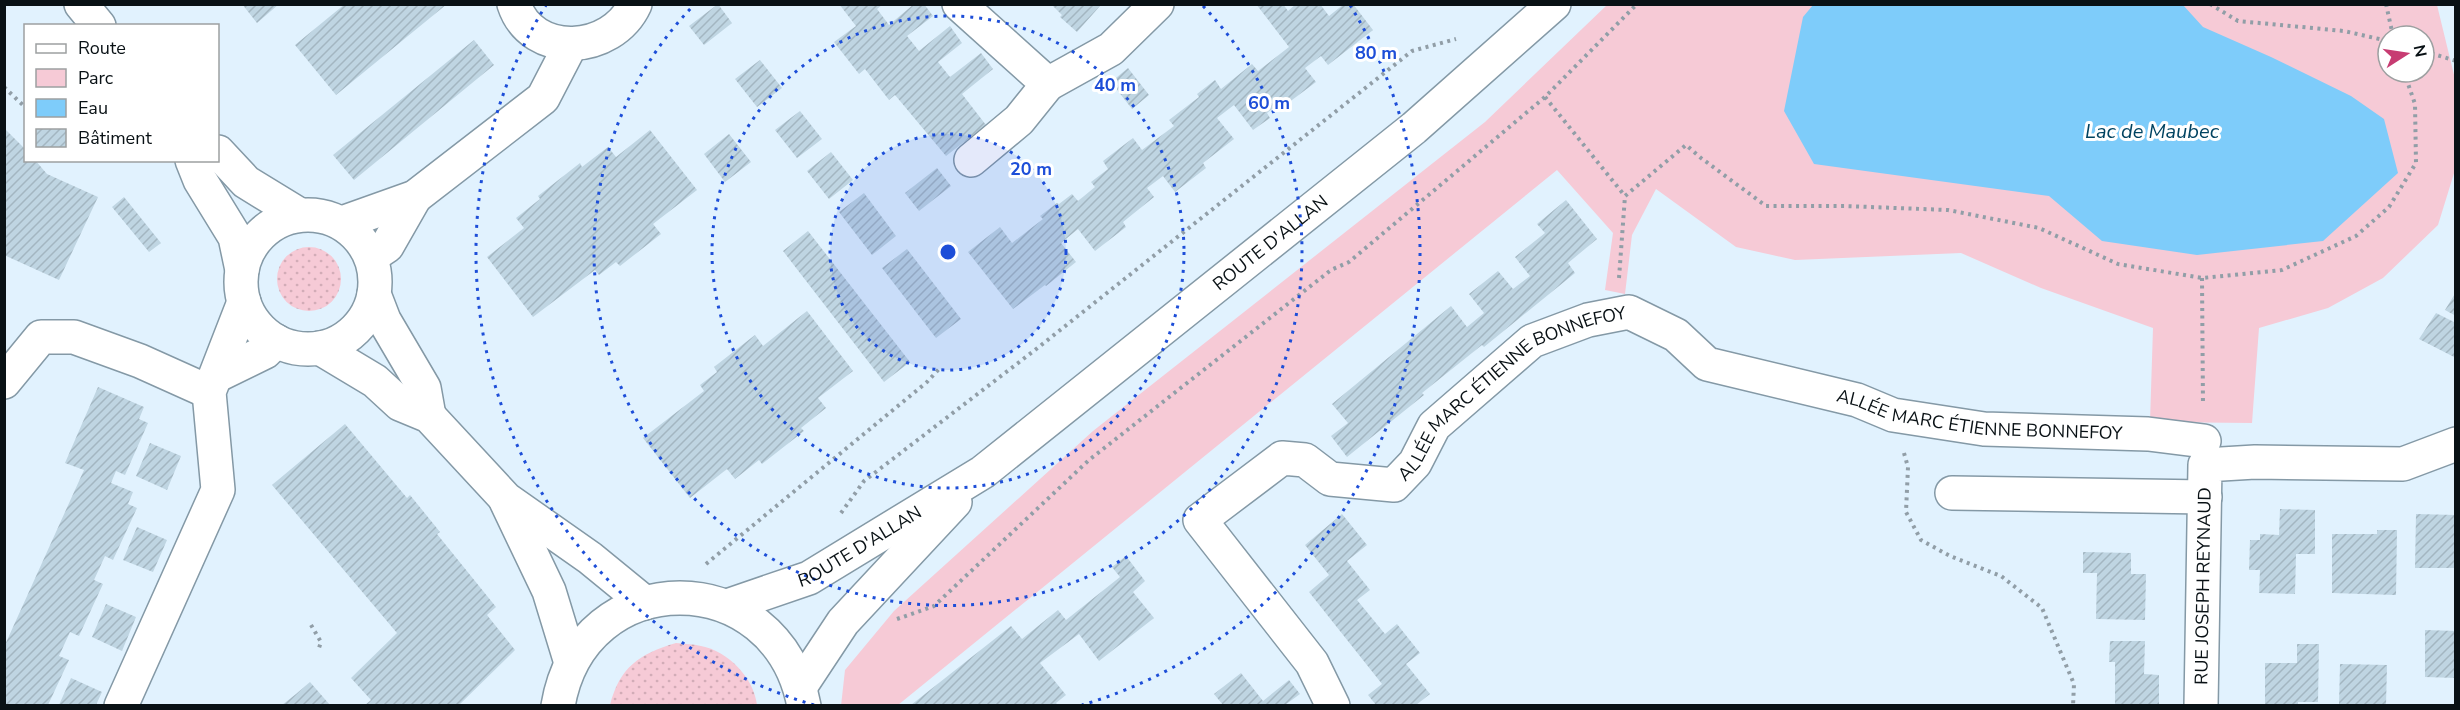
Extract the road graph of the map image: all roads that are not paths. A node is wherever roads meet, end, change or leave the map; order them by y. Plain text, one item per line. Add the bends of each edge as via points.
1 (81, 4) edge
2 (514, 4) edge
3 (635, 4) edge
4 (958, 4) edge
5 (1157, 4) edge
6 (1554, 4) edge
7 (97, 24) edge
8 (571, 44) junction
9 (1048, 84) junction
10 (219, 153) edge
11 (971, 160) dead end
12 (193, 162) edge
13 (415, 197) junction
14 (300, 215) junction
15 (342, 223) junction
16 (372, 256) junction
17 (242, 270) junction
18 (374, 294) junction
19 (244, 302) junction
20 (276, 341) junction
21 (320, 348) junction
22 (4, 382) edge
23 (213, 383) junction
24 (429, 416) junction
25 (2456, 444) edge
26 (2204, 468) junction
27 (983, 472) junction
28 (1952, 493) dead end
29 (506, 499) junction
30 (645, 603) junction
31 (727, 606) junction
32 (571, 663) junction
33 (802, 696) edge
34 (121, 705) edge
35 (558, 705) edge
36 (1332, 705) edge
37 (2200, 705) edge

1 - 7 street
2 - 8 street via 530,28 541,36
3 - 8 street via 617,30 597,41
4 - 9 street
5 - 9 street via 1111,49
6 - 27 street, ROUTE D'ALLAN via 1414,128
8 - 13 street via 543,98
9 - 11 street via 1019,120
10 - 14 street via 246,182
12 - 17 street via 235,237
13 - 15 street
13 - 16 street via 387,246
14 - 15 street via 322,216
14 - 17 street via 279,221 262,233 249,249
15 - 16 street
16 - 18 street
17 - 19 street
18 - 21 street via 368,314 356,330 339,342
18 - 24 street via 384,320 424,388
19 - 20 street via 257,324
19 - 23 street
20 - 21 street via 298,348
20 - 23 street via 265,352
21 - 24 street via 375,381 400,404
22 - 23 street via 41,337 74,337
23 - 34 street via 218,490
24 - 29 street
25 - 26 street via 2403,464 2255,462
26 - 28 street
26 - 36 street, ALLÉE MARC ÉTIENNE BONNEFOY via 2148,434 1983,429 1893,415 1857,400 1707,364 1676,335 1629,312 1588,320 1532,341 1434,426 1415,463 1394,485 1330,479 1305,460 1282,458 1200,520 1312,663
26 - 37 street, RUE JOSEPH REYNAUD
27 - 31 street, ROUTE D'ALLAN via 809,578
27 - 33 street, ROUTE D'ALLAN via 843,622
29 - 30 street via 590,558
29 - 32 street via 549,591
30 - 31 street via 686,597
30 - 32 street via 602,626
31 - 33 street via 747,616 780,647 793,666
32 - 35 street

